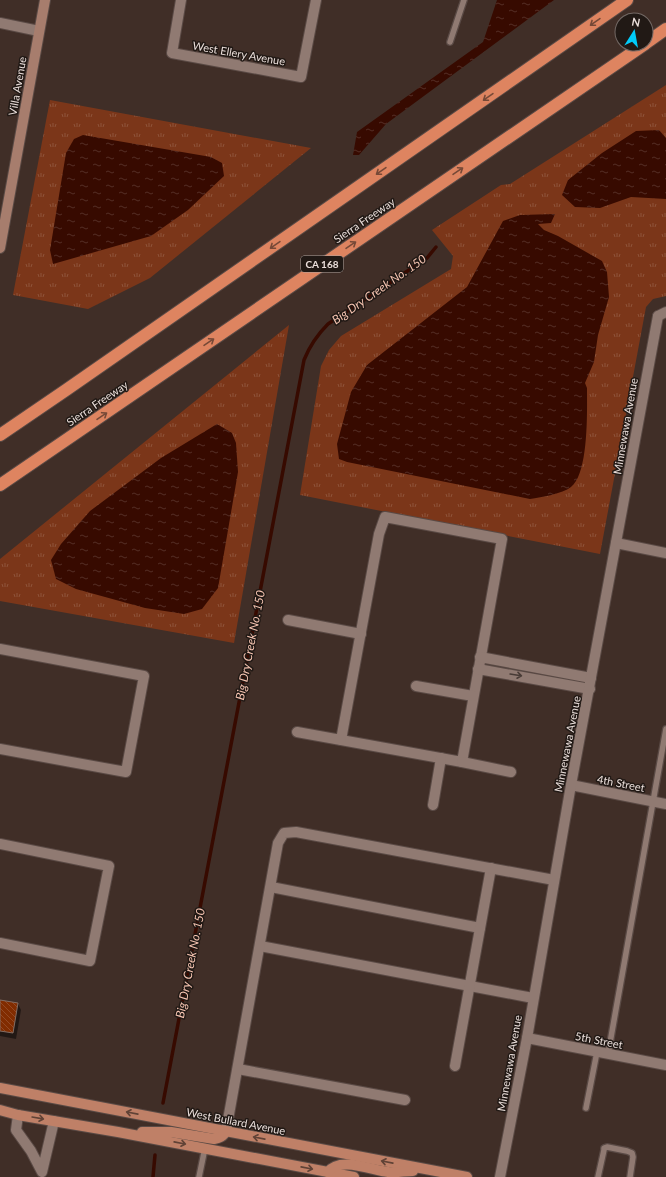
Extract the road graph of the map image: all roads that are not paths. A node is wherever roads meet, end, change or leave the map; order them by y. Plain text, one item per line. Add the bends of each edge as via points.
1 (45, 0) edge
2 (181, 0) edge
3 (316, 0) edge
4 (464, 0) edge
5 (627, 0) edge
6 (0, 23) edge
7 (666, 29) edge
8 (39, 31) junction
9 (654, 38) edge
10 (450, 42) dead end
11 (633, 52) edge
12 (0, 248) edge
13 (662, 314) edge
14 (79, 431) junction
15 (0, 435) edge
16 (0, 485) edge
17 (0, 495) edge
18 (616, 544) junction
19 (666, 553) edge
20 (288, 620) dead end
21 (361, 634) junction
22 (0, 650) edge
23 (480, 657) junction
24 (538, 668) junction
25 (478, 669) junction
26 (536, 678) junction
27 (591, 678) junction
28 (416, 686) dead end
29 (590, 689) junction
30 (473, 696) junction
31 (666, 729) edge
32 (297, 732) dead end
33 (341, 740) junction
34 (0, 749) edge
35 (442, 758) junction
36 (462, 762) junction
37 (511, 772) dead end
38 (571, 785) junction
39 (653, 801) junction
40 (666, 804) edge
41 (433, 805) dead end
42 (0, 844) edge
43 (491, 868) junction
44 (554, 880) junction
45 (271, 887) junction
46 (480, 928) junction
47 (0, 943) edge
48 (260, 946) junction
49 (469, 985) junction
50 (534, 998) junction
51 (527, 1038) junction
52 (597, 1052) junction
53 (608, 1054) junction
54 (666, 1065) edge
55 (455, 1066) dead end
56 (238, 1069) junction
57 (0, 1088) edge
58 (405, 1100) dead end
59 (586, 1108) dead end
60 (0, 1112) edge
61 (18, 1115) junction
62 (54, 1121) junction
63 (226, 1131) junction
64 (118, 1132) junction
65 (205, 1148) junction
66 (427, 1170) junction
67 (42, 1174) edge
68 (327, 1174) edge
69 (199, 1177) edge
70 (354, 1177) edge
71 (467, 1177) edge
72 (500, 1177) edge
73 (598, 1177) edge
74 (630, 1177) edge

1 - 8 main road, Villa Avenue
2 - 3 street, West Ellery Avenue via 172,53 302,77
4 - 10 lane
5 -> 15 highway
6 - 8 street
7 - 9 highway, Sierra Freeway / CA 168
8 - 12 main road, Villa Avenue
14 -> 11 highway, Sierra Freeway / CA 168
13 - 18 street, Minnewawa Avenue
14 - 16 highway, Sierra Freeway / CA 168
14 - 17 highway
18 - 19 street
18 - 27 street, Minnewawa Avenue
20 - 21 street
21 - 23 street via 379,534 386,517 502,539
21 - 33 street
22 - 34 street via 144,676 126,772
23 - 24 street
23 - 25 street
24 - 26 street
24 - 27 street
25 -> 26 street
25 - 30 street
26 - 29 street
27 - 29 street, Minnewawa Avenue
28 - 30 street
29 - 38 street, Minnewawa Avenue
30 - 36 street
31 - 39 lane
32 - 33 street
33 - 35 street
35 - 36 street
35 - 41 street
36 - 37 street
38 - 39 street, 4th Street
38 - 44 street, Minnewawa Avenue
39 - 40 street, 4th Street
39 - 53 lane
42 - 47 street via 109,866 90,961
43 - 44 street
43 - 45 street via 296,832 284,833 278,843
43 - 46 street
44 - 50 street, Minnewawa Avenue
45 - 46 street
45 - 48 street
46 - 49 street
48 - 49 street
48 - 56 street
49 - 50 street
49 - 55 street
50 - 51 street, Minnewawa Avenue
51 - 52 street, 5th Street
51 - 72 street, Minnewawa Avenue
52 - 53 street, 5th Street
52 - 59 lane
53 - 54 street, 5th Street
56 - 58 street
56 - 63 street
63 -> 57 main road, West Bullard Avenue
60 - 61 main road
61 -> 62 main road
61 - 67 street via 16,1130 32,1150
62 - 64 main road
62 - 67 street
63 - 64 main road via 224,1135 214,1139 171,1132
66 -> 63 main road, West Bullard Avenue
64 -> 65 main road
65 -> 68 main road
65 - 69 lane
66 - 68 main road via 389,1172 344,1164 334,1166
66 - 71 main road, West Bullard Avenue
68 - 70 main road
73 - 74 lane via 604,1148 607,1147 632,1153

